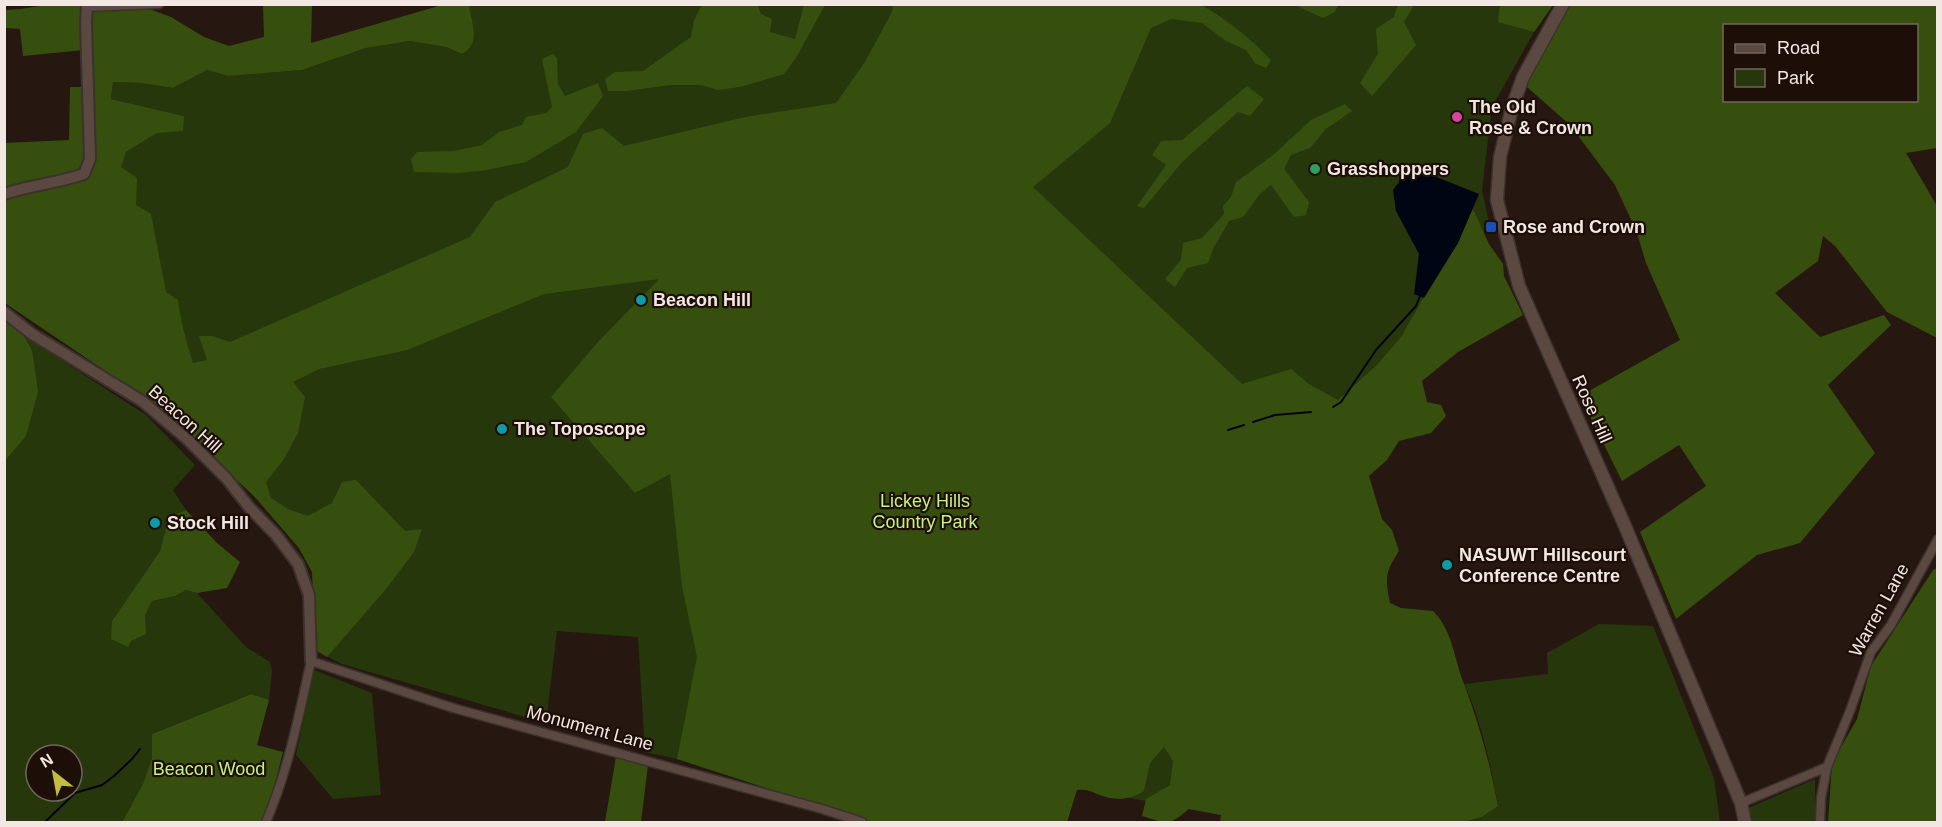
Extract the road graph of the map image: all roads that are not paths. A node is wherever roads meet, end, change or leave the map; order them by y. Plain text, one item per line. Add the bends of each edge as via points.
1 (159, 4) edge
2 (1563, 4) edge
3 (87, 6) edge
4 (4, 194) edge
5 (4, 312) edge
6 (1938, 538) edge
7 (311, 661) junction
8 (1827, 767) junction
9 (1741, 803) junction
10 (266, 822) edge
11 (862, 822) edge
12 (1745, 822) edge
13 (1820, 822) edge

1 - 3 street
2 - 9 main road, Rose Hill via 1523,77 1512,108 1500,157 1497,200 1519,286
3 - 4 street via 90,159 84,174
5 - 7 street, Beacon Hill via 32,334 142,401 188,440 276,535 298,564 309,595
6 - 8 street, Warren Lane via 1891,625 1871,652
7 - 10 street
7 - 11 street, Monument Lane via 453,708
8 - 9 street
8 - 13 street, Warren Lane
9 - 12 main road, Rose Hill

